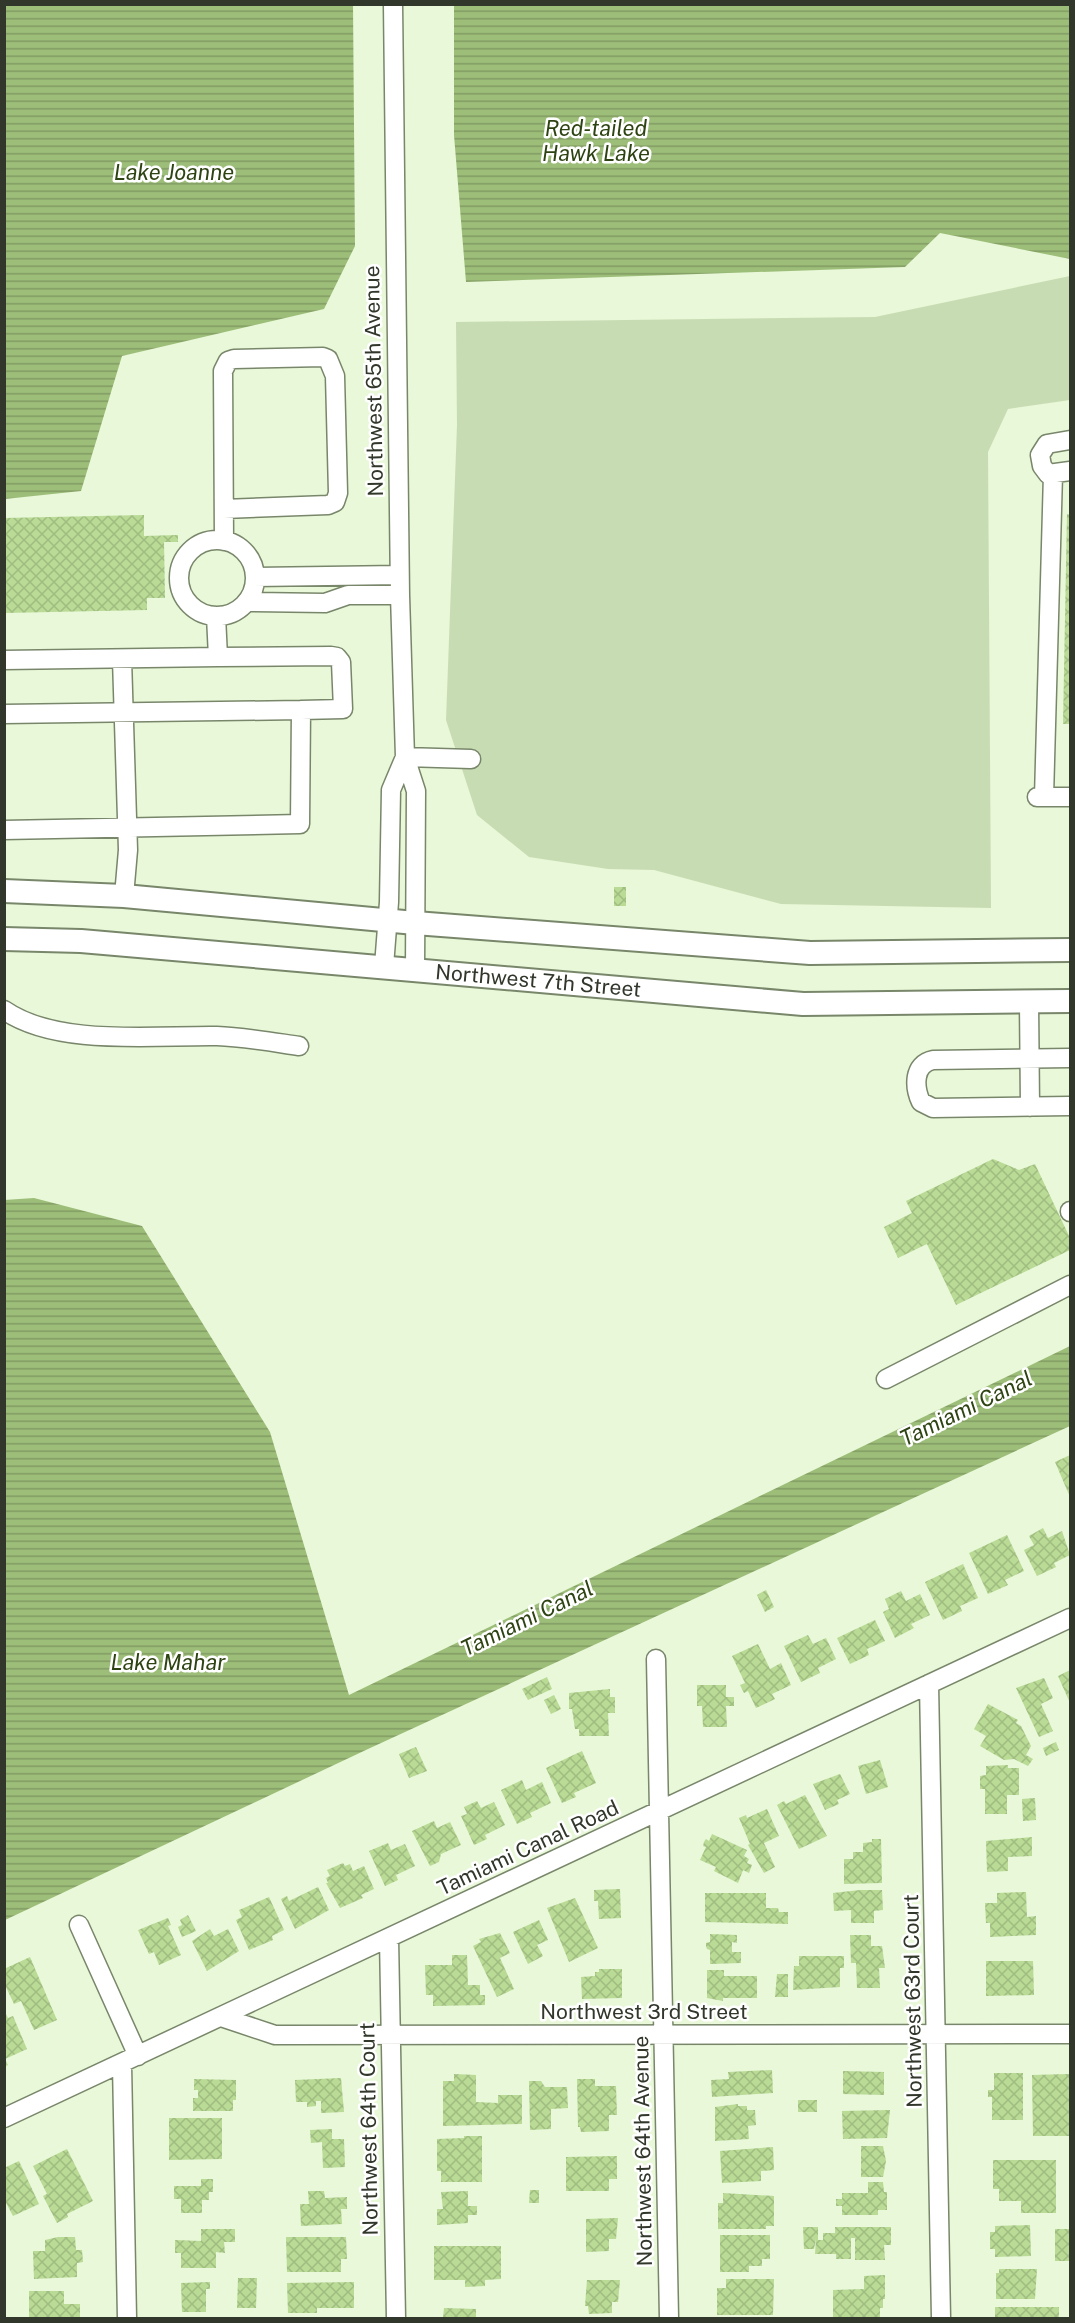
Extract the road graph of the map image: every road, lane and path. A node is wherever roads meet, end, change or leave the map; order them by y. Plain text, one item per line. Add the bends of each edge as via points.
1 (393, 4) edge
2 (1071, 440) edge
3 (1062, 473) edge
4 (224, 509) junction
5 (224, 541) junction
6 (399, 575) junction
7 (255, 577) junction
8 (400, 595) junction
9 (247, 602) junction
10 (216, 616) junction
11 (218, 657) junction
12 (122, 658) junction
13 (4, 660) edge
14 (301, 710) junction
15 (123, 711) junction
16 (4, 714) edge
17 (405, 756) junction
18 (471, 759) dead end
19 (1071, 797) edge
20 (127, 826) junction
21 (4, 830) edge
22 (4, 891) edge
23 (124, 896) junction
24 (387, 920) junction
25 (416, 923) junction
26 (4, 939) edge
27 (1071, 950) edge
28 (384, 966) junction
29 (415, 970) junction
30 (1071, 1001) edge
31 (1029, 1002) junction
32 (4, 1010) edge
33 (299, 1046) dead end
34 (1071, 1058) edge
35 (1029, 1059) junction
36 (1071, 1106) edge
37 (1030, 1107) junction
38 (1071, 1285) edge
39 (886, 1378) dead end
40 (1071, 1618) edge
41 (656, 1659) dead end
42 (929, 1684) junction
43 (660, 1810) junction
44 (79, 1925) dead end
45 (389, 1938) junction
46 (221, 2017) junction
47 (664, 2034) junction
48 (1071, 2034) edge
49 (390, 2035) junction
50 (936, 2035) junction
51 (130, 2060) junction
52 (4, 2118) edge
53 (127, 2319) edge
54 (396, 2319) edge
55 (669, 2319) edge
56 (941, 2319) edge

1 - 6 street, Northwest 65th Avenue
2 - 3 street via 1047,444 1042,449 1045,471
3 - 19 street via 1041,797
4 - 4 street via 223,371 228,361 328,359 335,376 335,502
4 - 5 street
5 - 7 street via 234,544 249,558
5 - 10 street via 202,543 192,549 180,568 181,591 187,601 195,609
6 - 7 street
6 - 8 street, Northwest 65th Avenue
7 - 9 street
8 - 9 street via 348,595 325,603
8 - 17 street, Northwest 65th Avenue
9 - 10 street via 233,613
10 - 11 street
11 - 12 street
11 - 14 street via 337,657 341,662 342,709
12 - 13 street
12 - 15 street
14 - 15 street
14 - 20 street via 300,824
15 - 16 street
15 - 20 street
17 - 18 street
17 - 24 street, Northwest 65th Avenue via 392,790
17 - 25 street, Northwest 65th Avenue via 416,791
20 - 21 street
20 - 23 street
22 - 23 main road
23 - 24 main road
24 - 25 main road
24 - 28 street, Northwest 65th Avenue
25 - 27 main road via 810,953
25 - 29 street, Northwest 65th Avenue
26 - 28 main road, Northwest 7th Street via 81,940
28 - 29 main road, Northwest 7th Street
29 - 31 main road, Northwest 7th Street via 803,1004
30 - 31 main road, Northwest 7th Street
31 - 35 street
32 - 33 street via 22,1020 72,1033 153,1038 218,1036
34 - 35 street
35 - 37 street
35 - 37 street via 925,1061 917,1084 921,1102 933,1108
36 - 37 street
38 - 39 street
40 - 42 street, Tamiami Canal Road
41 - 43 street, Northwest 64th Avenue
42 - 43 street, Tamiami Canal Road
42 - 50 street, Northwest 63rd Court
43 - 45 street, Tamiami Canal Road
43 - 47 street, Northwest 64th Avenue
44 - 51 street
45 - 46 street, Tamiami Canal Road
45 - 49 street, Northwest 64th Court
46 - 49 street, Northwest 3rd Street via 275,2035
46 - 51 street, Tamiami Canal Road
47 - 49 street, Northwest 3rd Street
47 - 50 street, Northwest 3rd Street
47 - 55 street, Northwest 64th Avenue
48 - 50 street, Northwest 3rd Street
49 - 54 street, Northwest 64th Court
50 - 56 street, Northwest 63rd Court
51 - 52 street, Tamiami Canal Road
51 - 53 street

